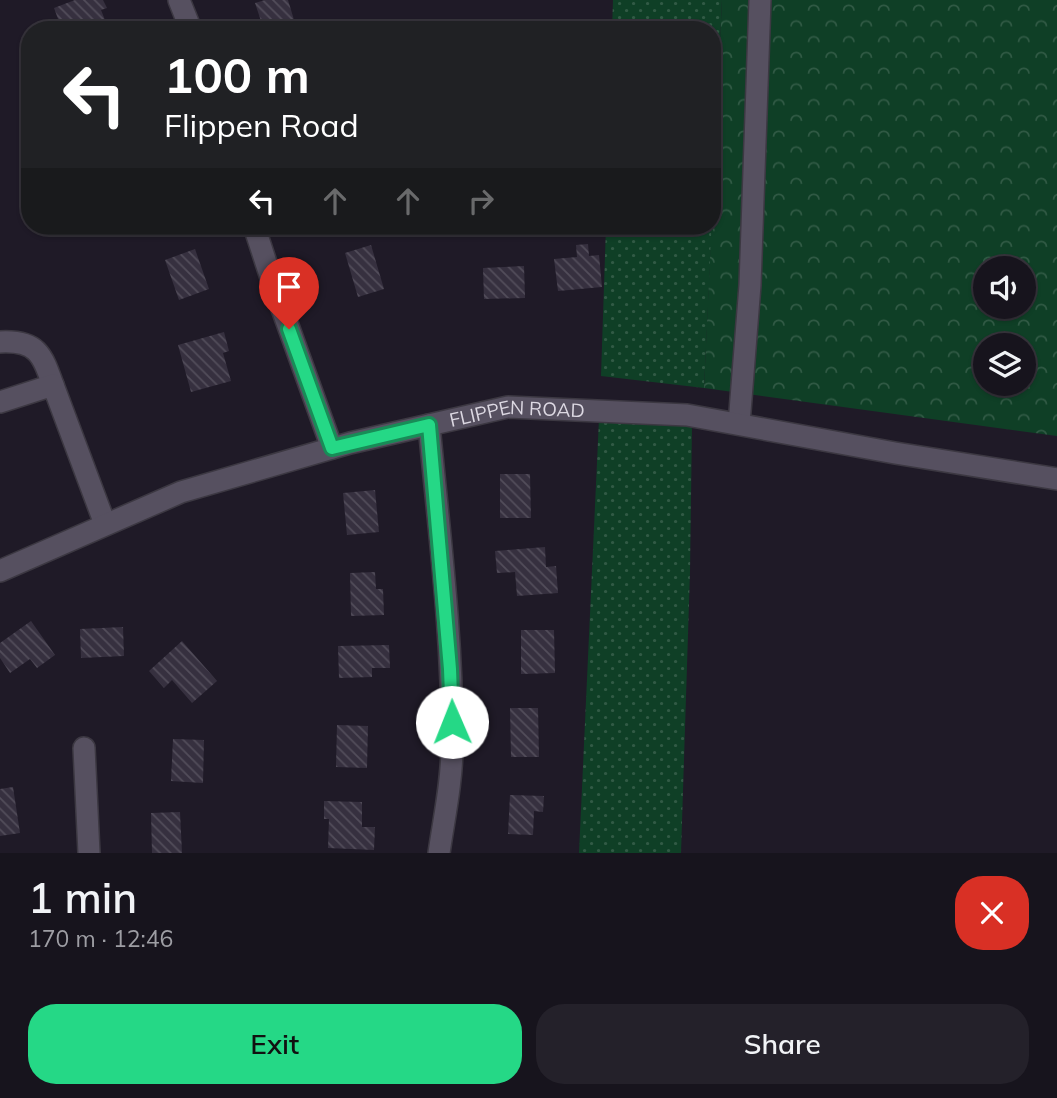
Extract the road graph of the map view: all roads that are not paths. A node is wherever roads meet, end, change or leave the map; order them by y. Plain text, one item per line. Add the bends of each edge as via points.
1 (179, 0) edge
2 (761, 0) edge
3 (187, 21) edge
4 (257, 235) edge
5 (0, 342) edge
6 (53, 385) junction
7 (0, 402) edge
8 (429, 425) junction
9 (738, 425) junction
10 (332, 448) junction
11 (1057, 479) edge
12 (105, 524) junction
13 (0, 571) edge
14 (83, 748) dead end
15 (89, 853) edge
16 (439, 853) edge

1 - 3 street
2 - 9 street via 750,285
4 - 10 street
5 - 6 street via 16,342 38,351
6 - 7 street
6 - 12 street
8 - 9 street, FLIPPEN ROAD via 508,407 687,415
8 - 10 street, FLIPPEN ROAD
8 - 16 street via 451,682 452,749
9 - 11 street, FLIPPEN ROAD
10 - 12 street, FLIPPEN ROAD via 181,492
12 - 13 street, FLIPPEN ROAD
14 - 15 street

